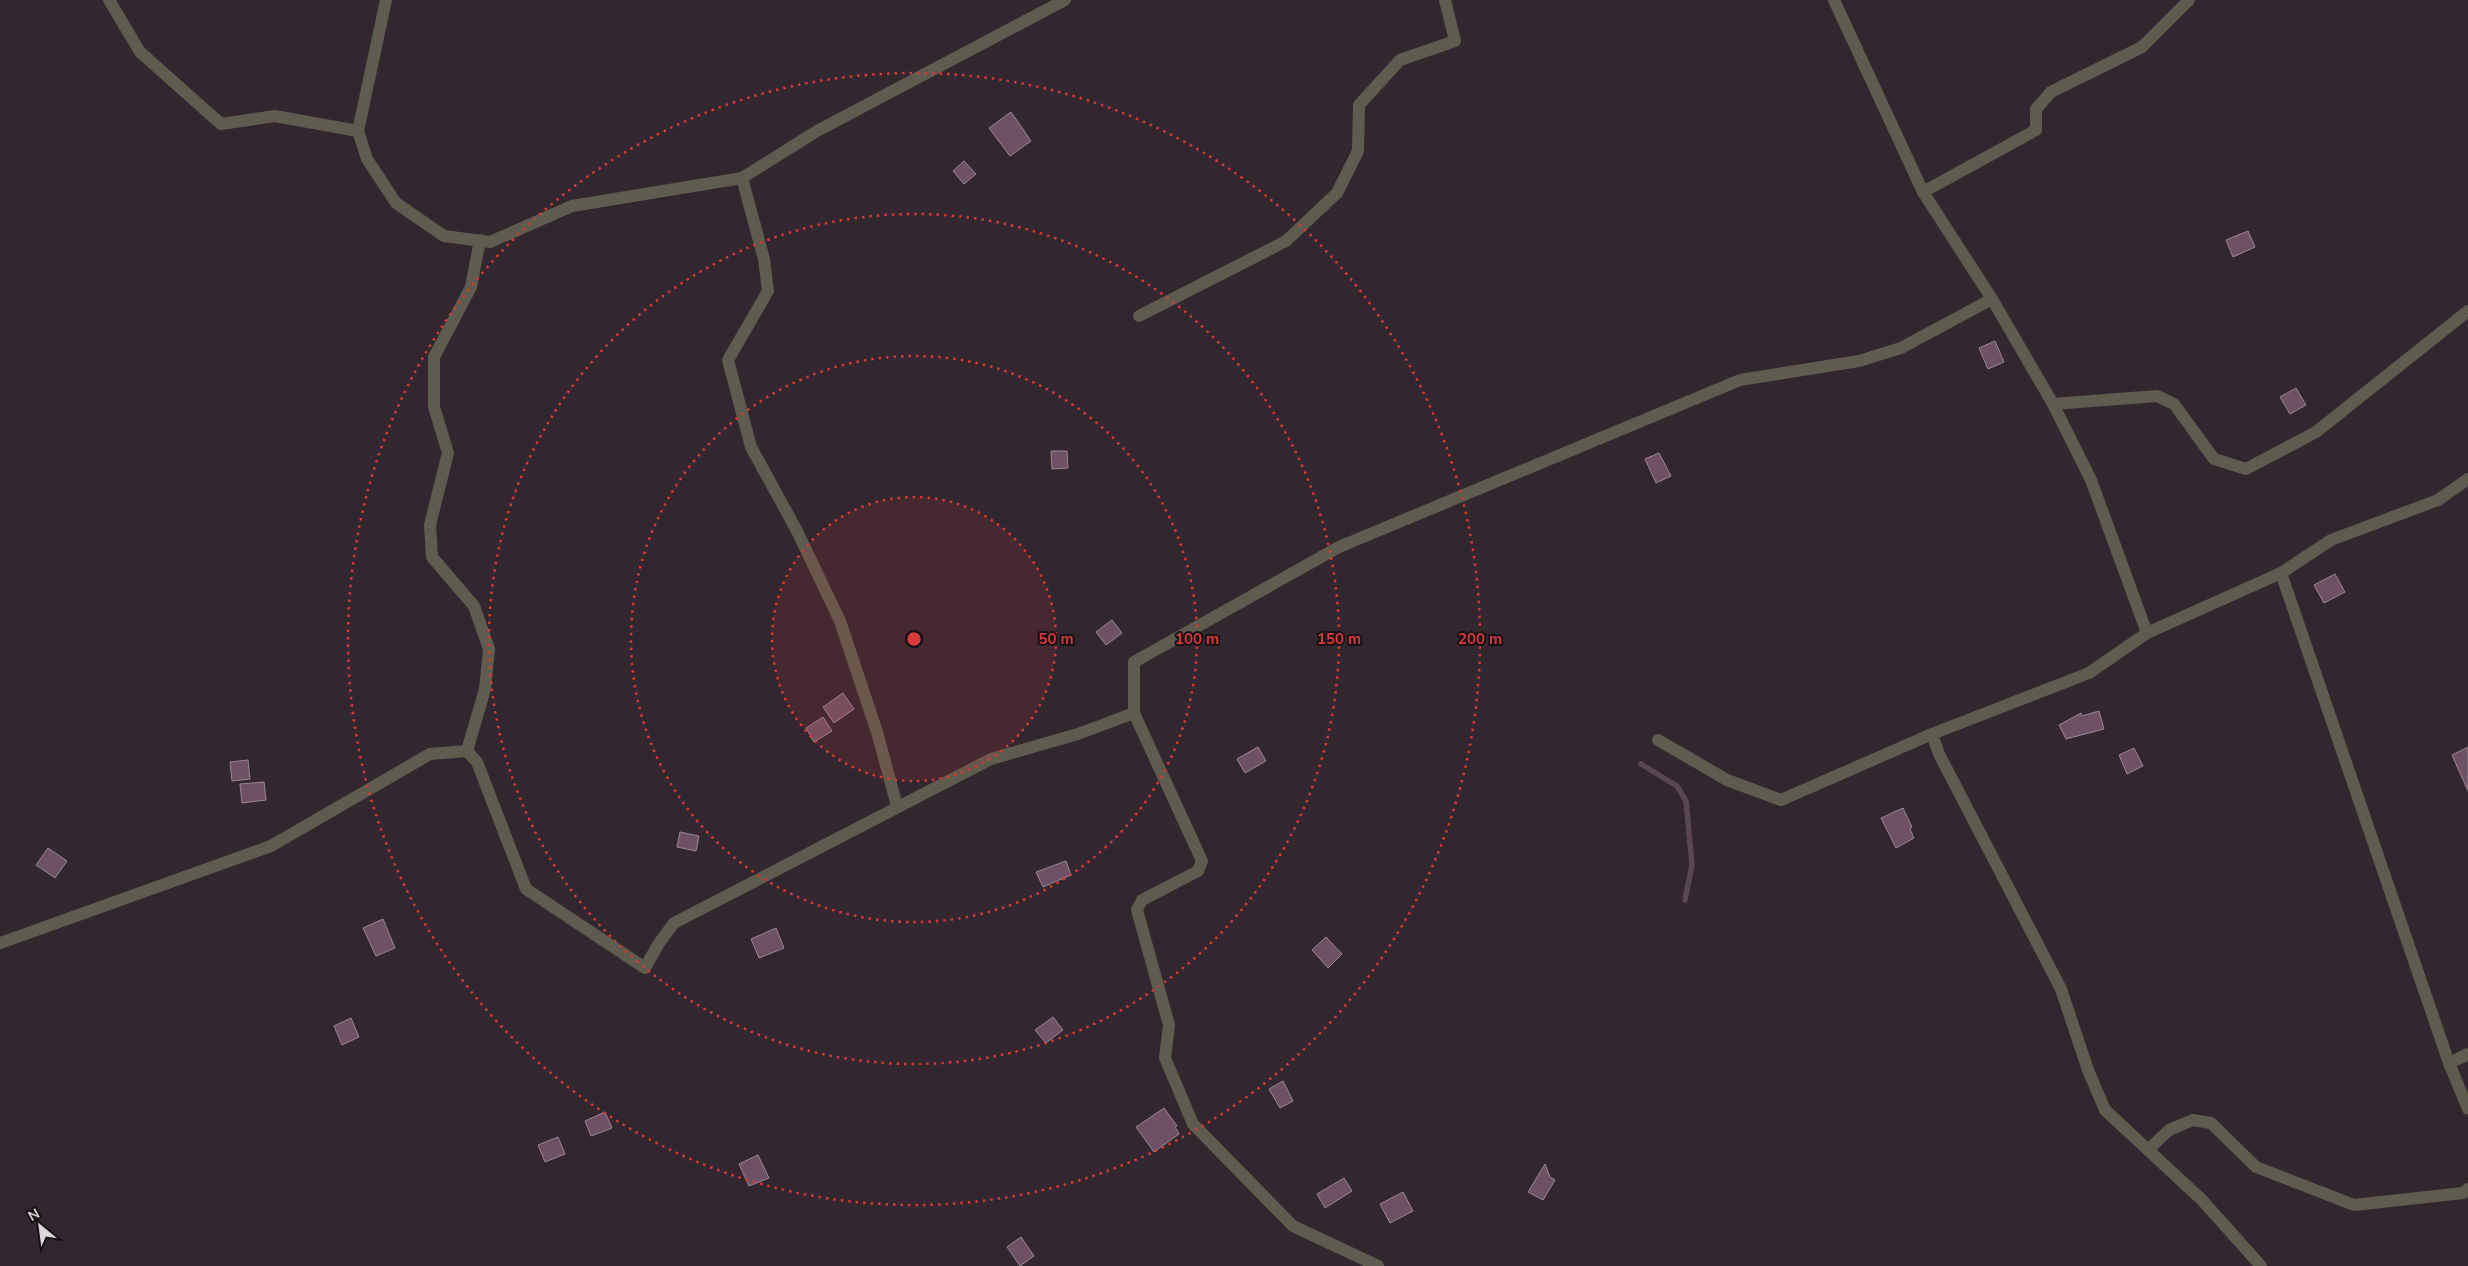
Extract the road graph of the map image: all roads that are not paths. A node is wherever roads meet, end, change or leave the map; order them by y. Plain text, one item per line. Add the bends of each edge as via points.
1 (109, 0) edge
2 (386, 0) edge
3 (1065, 0) edge
4 (1445, 0) edge
5 (1834, 0) edge
6 (2189, 0) edge
7 (358, 131) junction
8 (742, 178) junction
9 (1923, 192) junction
10 (480, 240) junction
11 (1992, 299) junction
12 (2468, 311) edge
13 (1139, 316) dead end
14 (2053, 404) junction
15 (2468, 479) edge
16 (2281, 573) junction
17 (2147, 633) junction
18 (1134, 714) junction
19 (1932, 734) junction
20 (1658, 740) dead end
21 (466, 752) junction
22 (897, 806) junction
23 (0, 943) edge
24 (2468, 1054) edge
25 (2449, 1063) junction
26 (2468, 1109) edge
27 (2148, 1150) junction
28 (2468, 1190) edge
29 (1378, 1266) edge
30 (2261, 1266) edge

1 - 7 street via 140,52 221,124 274,116
2 - 7 street
3 - 8 street via 817,131
4 - 13 street via 1455,41 1400,60 1359,105 1358,150 1337,193 1286,240
5 - 9 street
6 - 9 street via 2142,47 2051,92 2036,109 2036,130
7 - 10 street via 367,158 396,203 444,236
8 - 10 street via 572,206 490,242
8 - 22 street via 764,259 768,291 728,360 751,447 797,531 840,621 877,732
9 - 11 street
10 - 21 street via 470,287 434,356 434,407 448,453 430,525 432,557 474,606 489,649 485,689
11 - 14 street
11 - 18 street via 1901,348 1859,361 1740,380 1339,547 1134,662
12 - 14 street via 2316,432 2246,469 2214,459 2174,404 2157,396
14 - 17 street via 2090,480
15 - 16 street via 2438,500 2331,540
16 - 17 street
16 - 25 street
17 - 19 street via 2089,673
18 - 22 street via 991,759
18 - 29 street via 1202,861 1198,871 1142,900 1137,910 1169,1025 1165,1058 1193,1124 1293,1226
19 - 20 street via 1781,800 1727,780
19 - 27 street via 1939,754 2061,989 2105,1110
21 - 22 street via 477,762 526,889 645,968 674,923
21 - 23 street via 430,754 271,846
24 - 25 street
25 - 26 street
27 - 28 street via 2169,1130 2193,1120 2210,1123 2256,1167 2354,1205
27 - 30 street via 2202,1200

